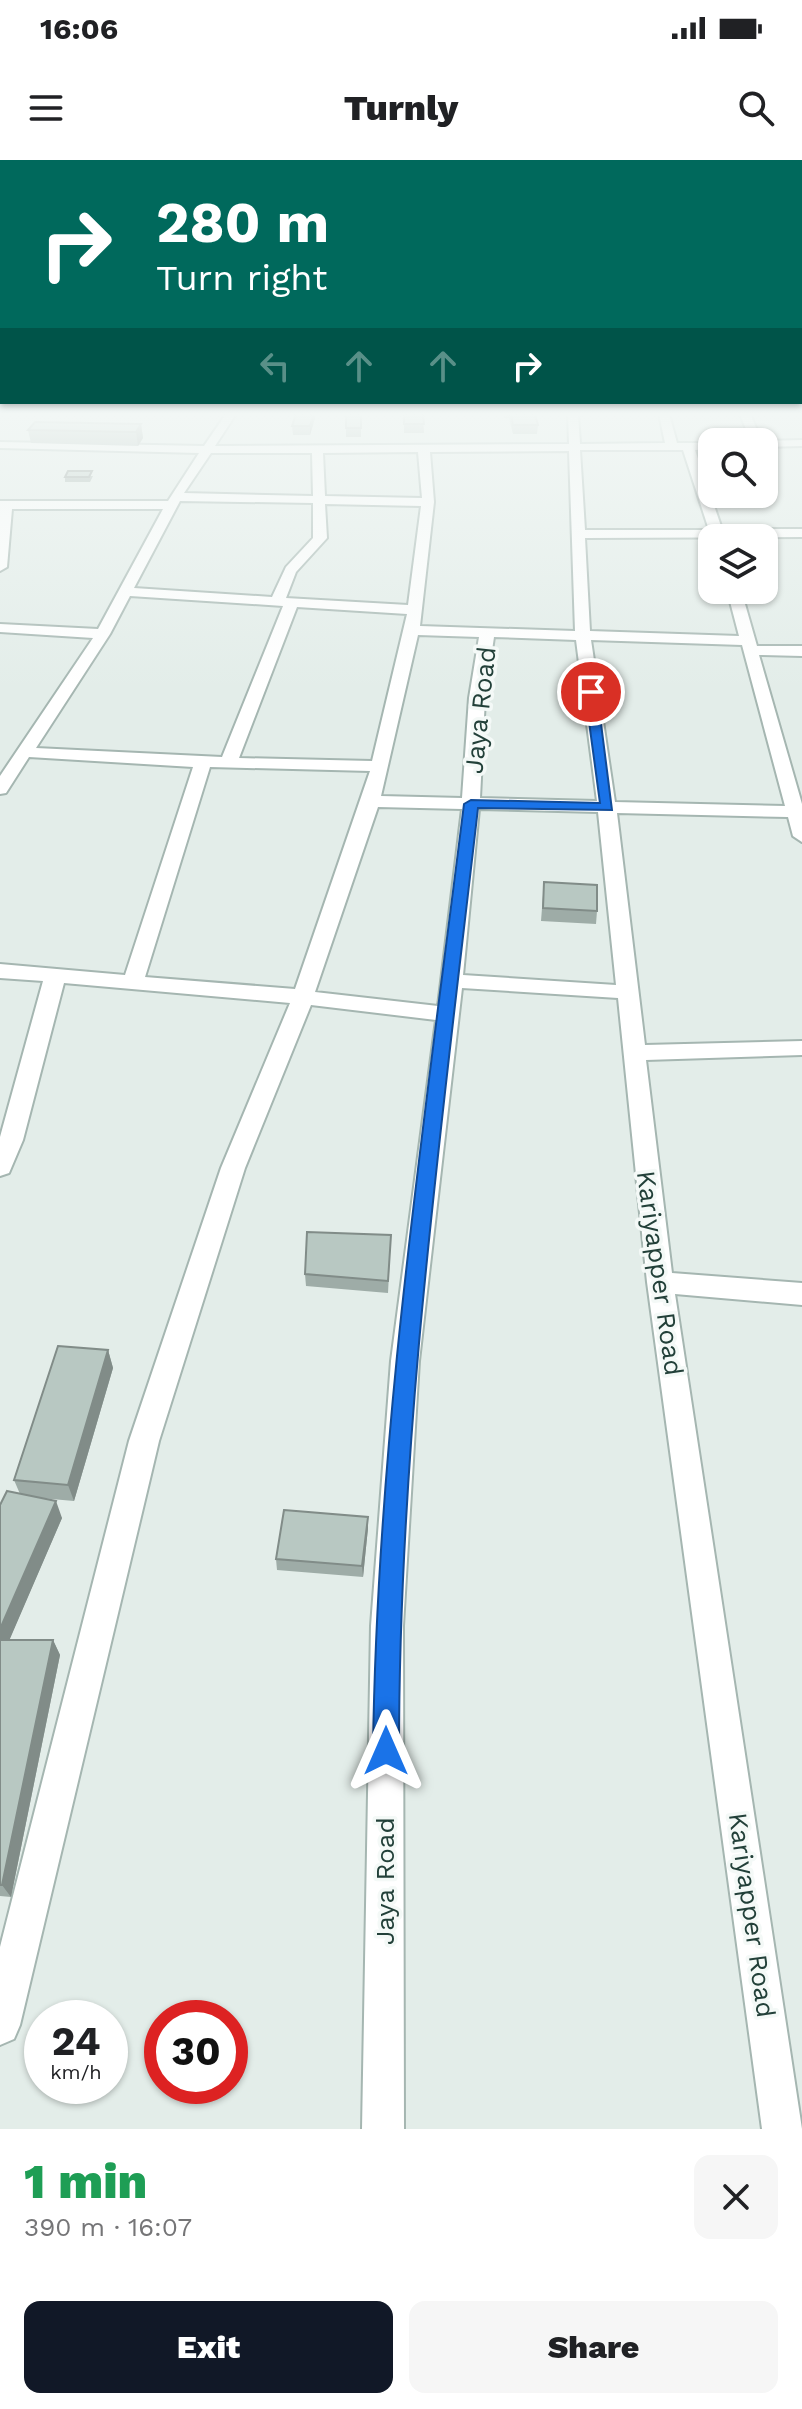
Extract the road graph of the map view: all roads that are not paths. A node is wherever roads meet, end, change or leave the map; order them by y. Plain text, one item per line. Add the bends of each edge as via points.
1 (3, 506) edge
2 (171, 506) edge
3 (319, 506) edge
4 (428, 506) edge
5 (578, 506) edge
6 (802, 533) edge
7 (581, 534) junction
8 (778, 534) edge
9 (698, 536) edge
10 (0, 567) edge
11 (126, 592) junction
12 (285, 602) junction
13 (738, 604) edge
14 (414, 620) junction
15 (0, 628) edge
16 (487, 631) junction
17 (103, 634) junction
18 (583, 634) junction
19 (751, 646) junction
20 (802, 651) edge
21 (13, 758) edge
22 (203, 762) junction
23 (229, 762) junction
24 (380, 766) junction
25 (0, 789) edge
26 (371, 801) junction
27 (471, 804) junction
28 (607, 808) junction
29 (798, 812) edge
30 (802, 836) edge
31 (0, 971) edge
32 (55, 977) junction
33 (452, 981) junction
34 (133, 982) junction
35 (625, 992) junction
36 (303, 997) junction
37 (448, 1014) junction
38 (802, 1048) edge
39 (632, 1053) junction
40 (6, 1140) edge
41 (0, 1167) edge
42 (660, 1282) junction
43 (802, 1294) edge
44 (0, 2025) edge
45 (383, 2129) edge
46 (783, 2129) edge

1 - 10 street
2 - 11 street
3 - 12 street via 320,538 286,575
4 - 14 street
5 - 7 street, Kariyapper Road
6 - 8 street
7 - 9 street
7 - 18 street, Kariyapper Road
11 - 12 street
11 - 17 street
12 - 14 street
12 - 23 street
13 - 19 street
14 - 16 street
14 - 24 street
15 - 17 street
16 - 18 street
16 - 27 street, Jaya Road
17 - 21 street
18 - 19 street
18 - 28 street, Kariyapper Road
19 - 20 street
19 - 29 street
21 - 22 street
21 - 25 street
22 - 23 street
22 - 34 street
23 - 24 street
24 - 26 street
26 - 27 street
26 - 36 street
27 - 28 street
27 - 33 street, Jaya Road
28 - 29 street
28 - 35 street, Kariyapper Road
29 - 30 street
31 - 32 street
32 - 34 street
32 - 40 street
33 - 35 street
33 - 37 street, Jaya Road
34 - 36 street
35 - 39 street, Kariyapper Road
36 - 37 street
36 - 44 street via 233,1168 144,1441
37 - 45 street, Jaya Road via 405,1361 387,1626
38 - 39 street
39 - 42 street, Kariyapper Road
40 - 41 street
42 - 43 street
42 - 46 street, Kariyapper Road

